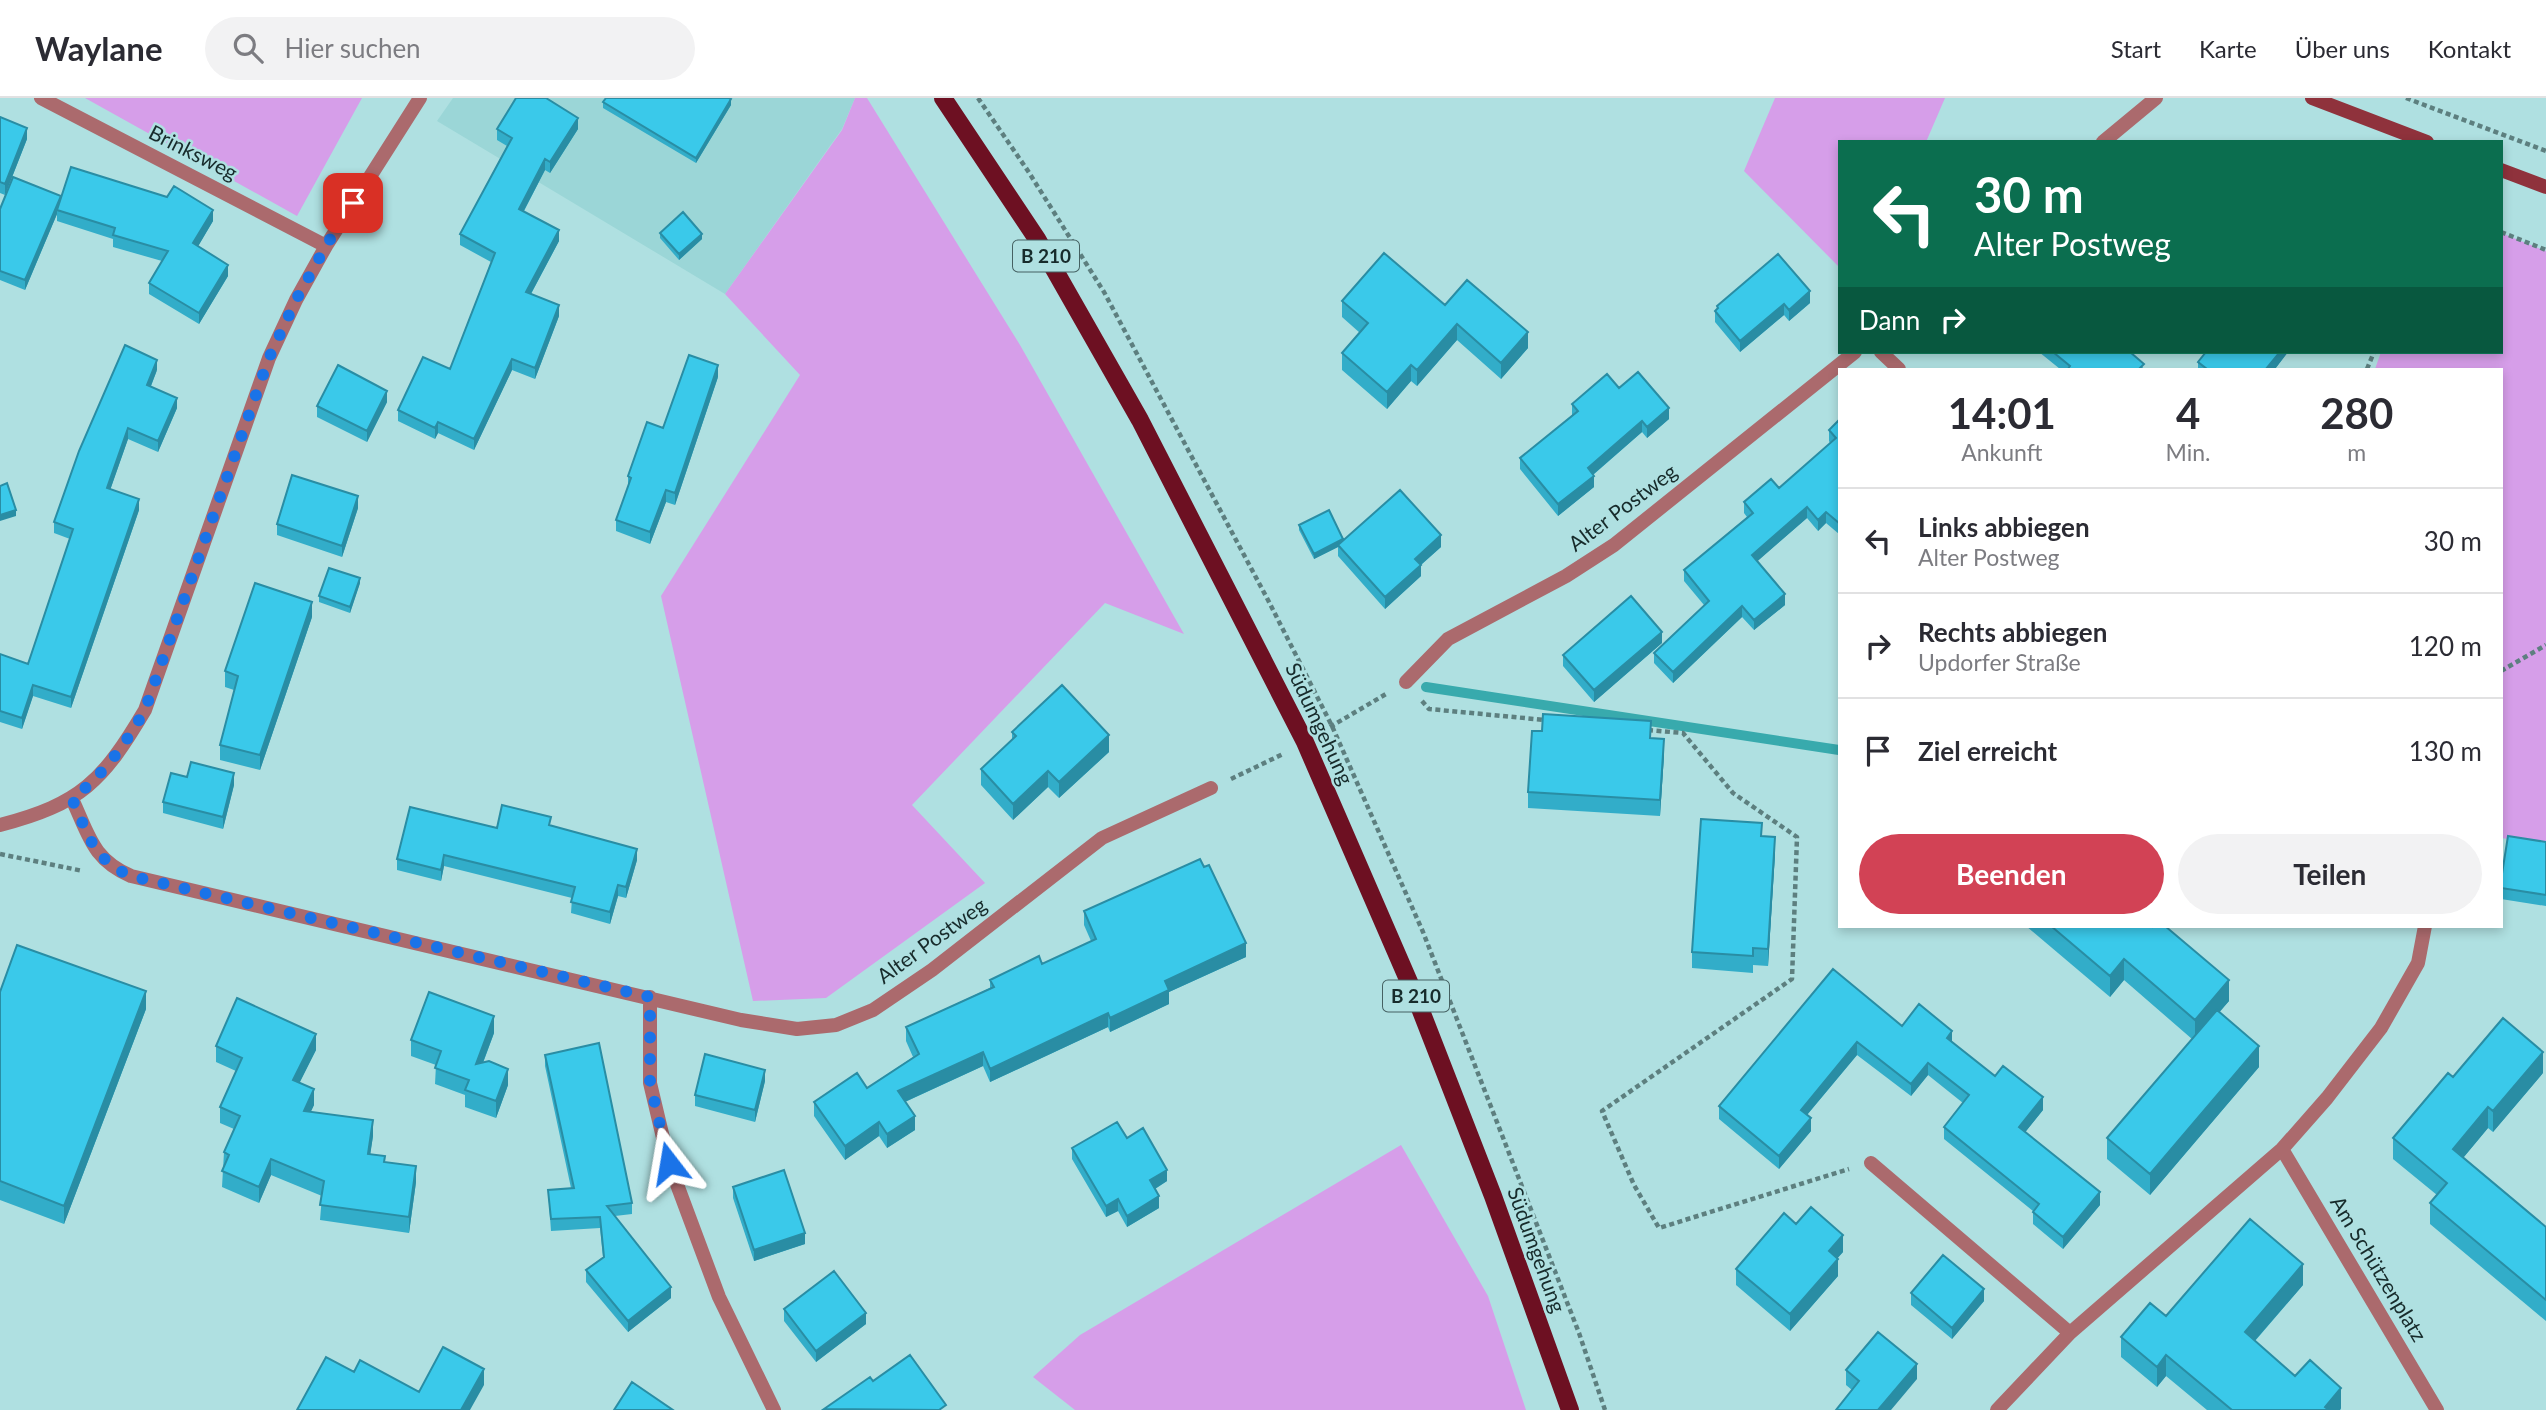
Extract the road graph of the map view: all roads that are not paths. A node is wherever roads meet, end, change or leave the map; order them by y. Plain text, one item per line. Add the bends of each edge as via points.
1 (41, 98) edge
2 (420, 98) edge
3 (943, 98) edge
4 (2156, 98) edge
5 (2312, 98) edge
6 (2105, 140) edge
7 (2422, 140) edge
8 (2503, 171) edge
9 (2546, 187) edge
10 (326, 246) junction
11 (1853, 354) edge
12 (1883, 354) edge
13 (1898, 368) edge
14 (1406, 682) road end
15 (1211, 788) road end
16 (72, 799) junction
17 (0, 825) edge
18 (2425, 928) edge
19 (650, 997) junction
20 (2282, 1149) junction
21 (1871, 1163) road end
22 (2070, 1333) junction
23 (774, 1410) edge
24 (1570, 1410) edge
25 (1997, 1410) edge
26 (2437, 1410) edge

1 - 10 street, Brinksweg
2 - 10 street
3 - 24 main road, Südumgehung / B 210 via 1037,239 1140,420 1305,742 1416,998
4 - 6 street
5 - 7 street
8 - 9 street
10 - 16 street via 269,358 145,710 122,749 93,783
11 - 14 street, Alter Postweg via 1614,545 1448,639
12 - 13 street
15 - 19 street, Alter Postweg via 1101,838 932,970 873,1010 836,1025 797,1029
16 - 17 street
16 - 19 street, Alter Postweg via 100,857 131,876
18 - 20 street via 2418,963 2381,1028
19 - 23 street via 650,1083 669,1163 719,1297
20 - 22 street
20 - 26 street, Am Schützenplatz
21 - 22 street
22 - 25 street

